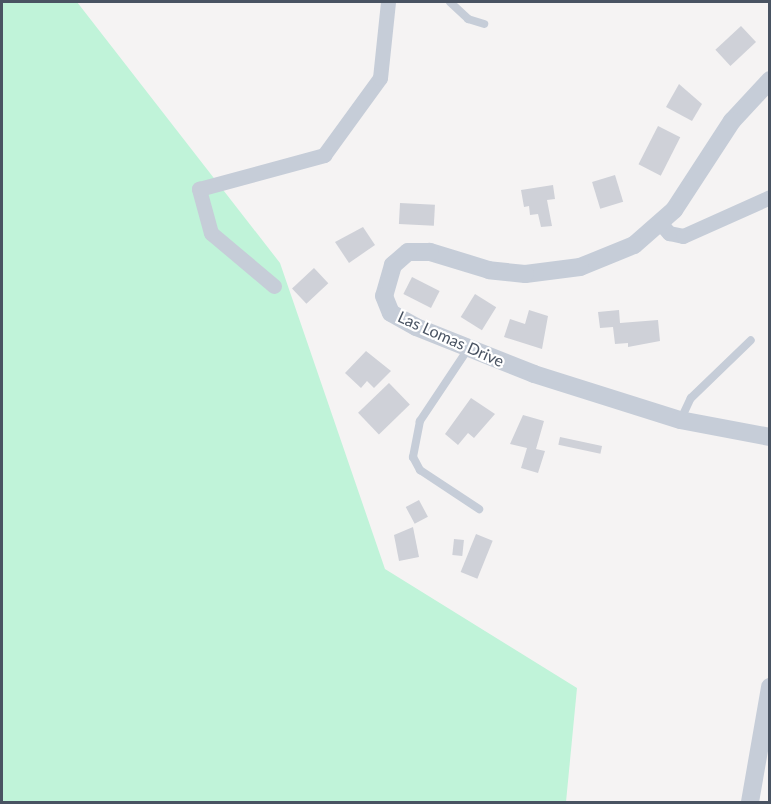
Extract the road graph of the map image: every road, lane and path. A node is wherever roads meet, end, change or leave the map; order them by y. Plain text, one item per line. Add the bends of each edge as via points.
1 (388, 2) edge
2 (450, 2) edge
3 (484, 24) dead end
4 (770, 80) edge
5 (770, 197) edge
6 (662, 225) junction
7 (274, 286) dead end
8 (751, 340) dead end
9 (468, 349) junction
10 (680, 420) junction
11 (770, 437) edge
12 (479, 509) dead end
13 (770, 687) edge
14 (750, 802) edge

1 - 7 street via 380,78 324,155 199,189 211,233
2 - 3 lane via 468,19
4 - 6 street, Las Lomas Drive via 739,112
5 - 6 street via 683,236 669,233
6 - 9 street, Las Lomas Drive via 612,256 543,274 489,270 421,251 402,254 384,289 391,313
8 - 10 lane via 691,398
9 - 10 street, Las Lomas Drive via 593,395
9 - 12 lane via 420,421 413,457 420,470
10 - 11 street, Las Lomas Drive
13 - 14 street

